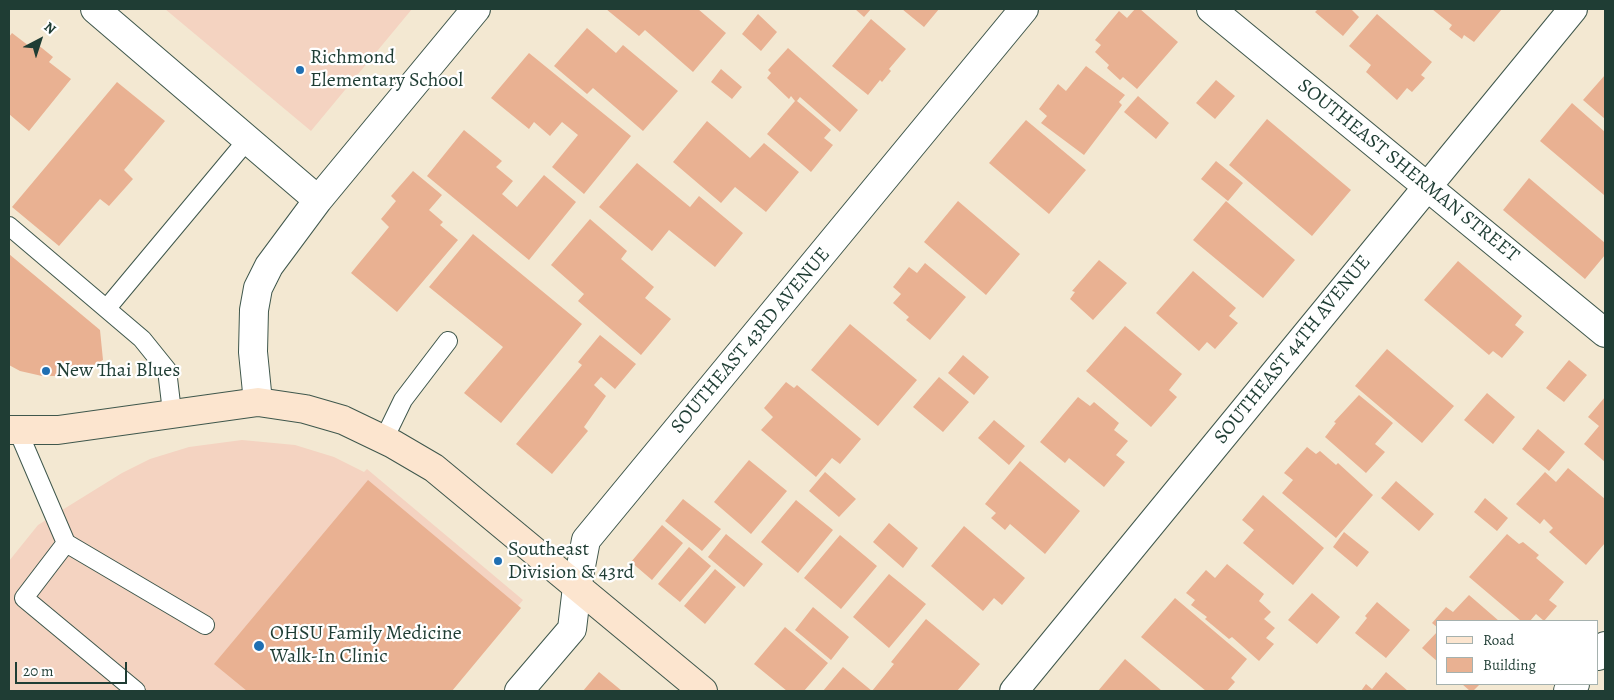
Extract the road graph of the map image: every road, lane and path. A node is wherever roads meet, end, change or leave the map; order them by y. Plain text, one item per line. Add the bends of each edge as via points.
1 (95, 9) edge
2 (476, 9) edge
3 (1024, 9) edge
4 (1211, 9) edge
5 (1573, 9) edge
6 (248, 140) junction
7 (1427, 186) junction
8 (318, 200) junction
9 (9, 226) edge
10 (107, 308) junction
11 (1605, 334) edge
12 (448, 342) dead end
13 (258, 402) junction
14 (172, 412) junction
15 (13, 430) edge
16 (384, 439) junction
17 (66, 543) junction
18 (577, 587) junction
19 (205, 625) dead end
20 (136, 691) edge
21 (519, 691) edge
22 (703, 691) edge
23 (1014, 691) edge

1 - 6 street
2 - 8 street
3 - 18 street, SOUTHEAST 43RD AVENUE via 586,540
4 - 7 street, SOUTHEAST SHERMAN STREET
5 - 7 street, SOUTHEAST 44TH AVENUE
6 - 8 street
6 - 10 lane
7 - 11 street, SOUTHEAST SHERMAN STREET
7 - 23 street, SOUTHEAST 44TH AVENUE
8 - 13 street via 268,266 258,288 253,352
9 - 10 lane
10 - 14 lane via 142,339 167,370
12 - 16 lane via 403,400
13 - 14 main road
13 - 16 main road via 305,409 343,420
14 - 15 main road via 58,430
15 - 17 lane
16 - 18 main road via 434,468
17 - 19 lane
17 - 20 lane via 24,598
18 - 21 street, SOUTHEAST 43RD AVENUE via 572,629
18 - 22 main road

